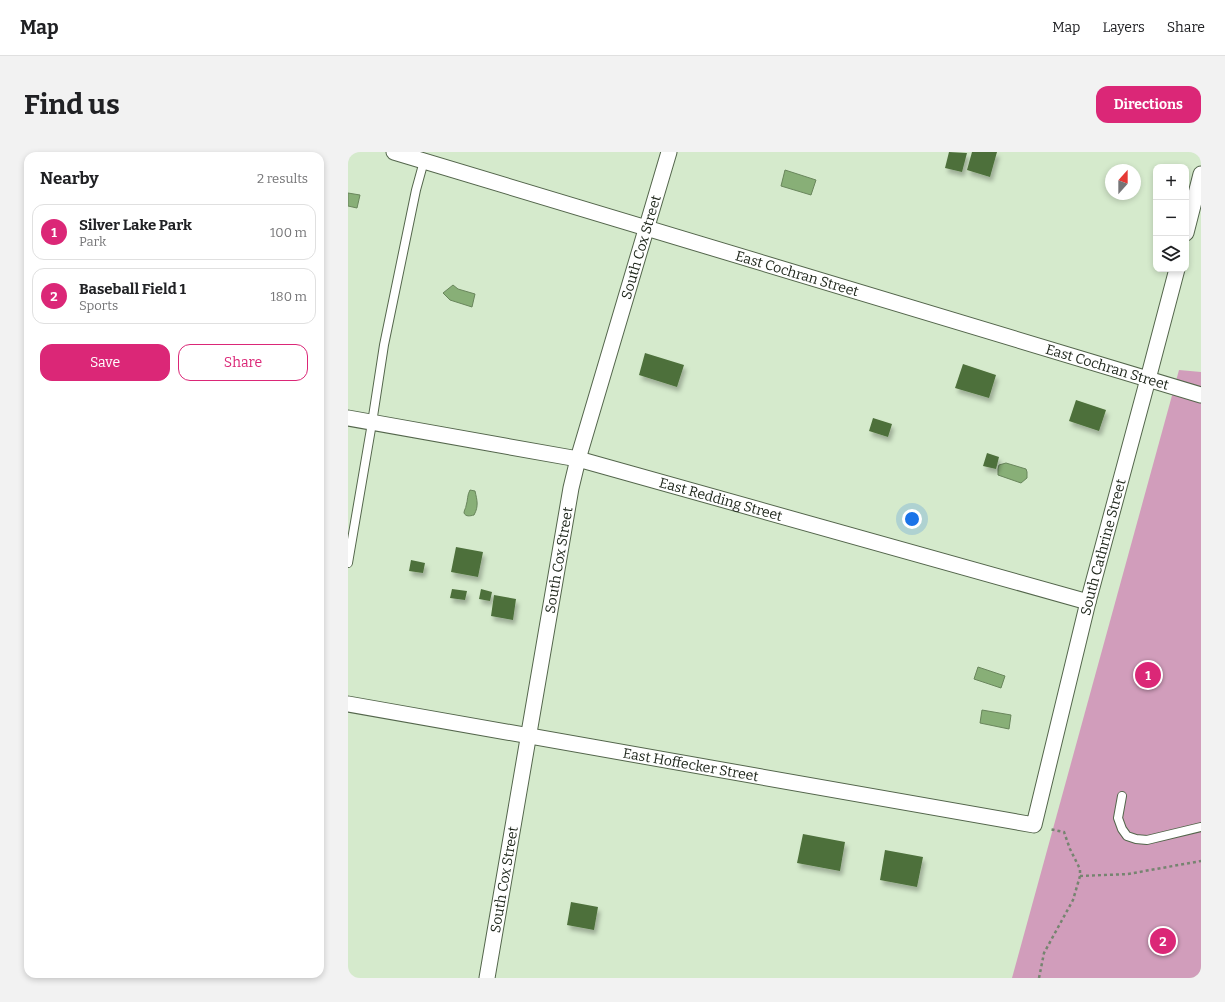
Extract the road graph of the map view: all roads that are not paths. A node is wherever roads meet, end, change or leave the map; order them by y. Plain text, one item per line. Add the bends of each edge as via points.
1 (394, 152) edge
2 (669, 152) edge
3 (424, 161) junction
4 (1201, 174) edge
5 (1189, 221) edge
6 (647, 228) junction
7 (1176, 272) edge
8 (1148, 379) junction
9 (1201, 395) edge
10 (348, 418) edge
11 (372, 423) junction
12 (578, 459) junction
13 (348, 563) edge
14 (1088, 602) junction
15 (348, 704) edge
16 (529, 736) junction
17 (1122, 796) dead end
18 (1034, 825) joint
19 (1201, 827) edge
20 (487, 978) edge

1 - 3 street, East Cochran Street
2 - 6 street, South Cox Street
3 - 6 street, East Cochran Street
3 - 11 lane via 384,345
4 - 5 street
6 - 8 street, East Cochran Street
6 - 12 street, South Cox Street
7 - 8 street, South Cathrine Street
8 - 9 street, East Cochran Street
8 - 14 street, South Cathrine Street
10 - 11 street, East Redding Street
11 - 12 street, East Redding Street
11 - 13 lane
12 - 14 street, East Redding Street
12 - 16 street, South Cox Street
14 - 18 street, South Cathrine Street
15 - 16 street, East Hoffecker Street
16 - 18 street, East Hoffecker Street
16 - 20 street, South Cox Street
17 - 19 lane via 1118,818 1127,836 1136,840

